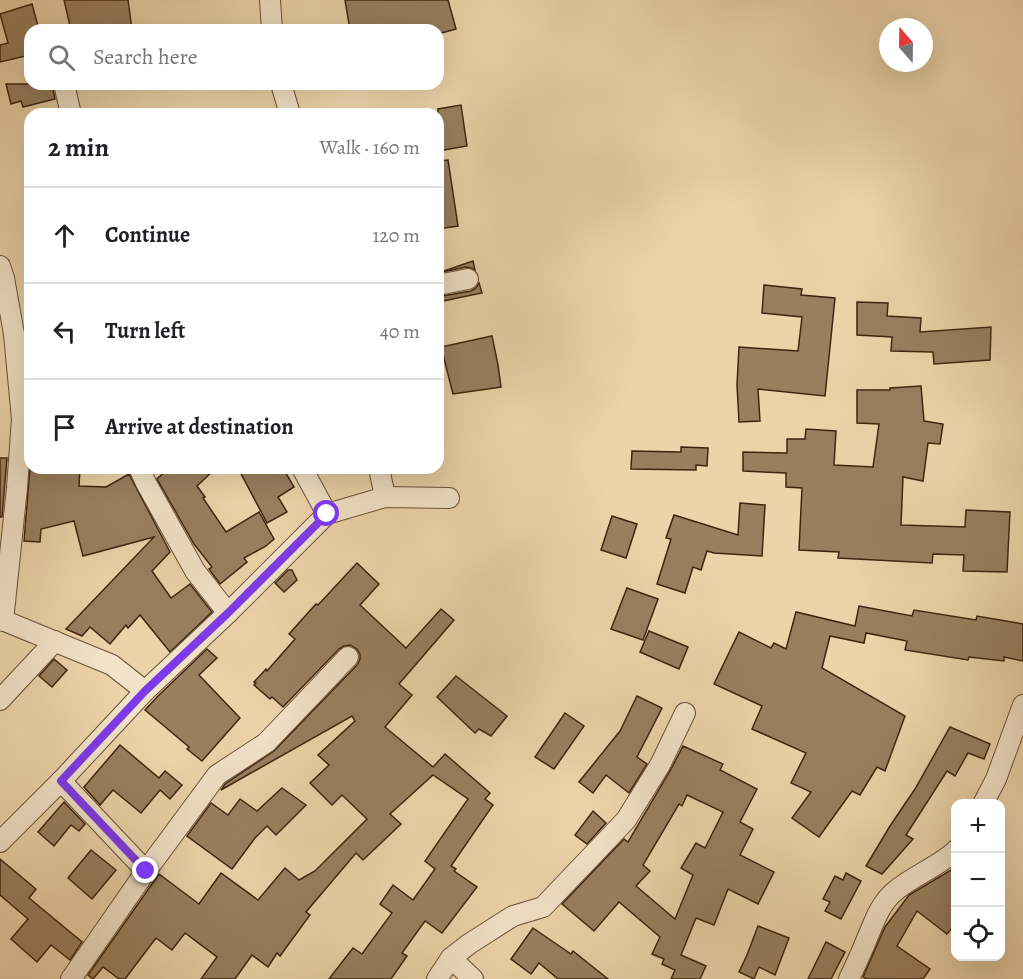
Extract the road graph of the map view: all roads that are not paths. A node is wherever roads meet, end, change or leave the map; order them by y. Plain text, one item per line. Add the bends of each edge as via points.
1 (270, 0) edge
2 (272, 24) edge
3 (65, 90) edge
4 (283, 90) edge
5 (70, 108) edge
6 (288, 108) edge
7 (0, 266) edge
8 (468, 279) dead end
9 (444, 284) edge
10 (142, 474) edge
11 (305, 474) edge
12 (380, 474) edge
13 (385, 497) junction
14 (448, 498) dead end
15 (327, 514) junction
16 (228, 613) junction
17 (1, 620) edge
18 (55, 641) junction
19 (348, 657) dead end
20 (145, 691) junction
21 (0, 700) edge
22 (1023, 705) edge
23 (686, 713) dead end
24 (61, 781) junction
25 (986, 799) edge
26 (0, 842) edge
27 (952, 853) edge
28 (146, 871) junction
29 (451, 958) junction
30 (71, 979) edge
31 (437, 979) edge
32 (473, 979) edge
33 (849, 979) edge

1 - 2 street
3 - 5 street
4 - 6 street
7 - 17 street via 14,334 22,419
8 - 9 street
10 - 16 street via 195,571
11 - 15 street
12 - 13 street
13 - 14 street
13 - 15 street
15 - 16 street
16 - 20 street
17 - 18 street
18 - 20 street via 112,665
18 - 21 street
19 - 28 street via 266,743 217,775
20 - 24 street
22 - 25 street
23 - 29 street via 626,820 543,907 513,916
24 - 26 street
24 - 28 street
27 - 33 street via 891,895 876,917
28 - 30 street
29 - 31 street
29 - 32 street

